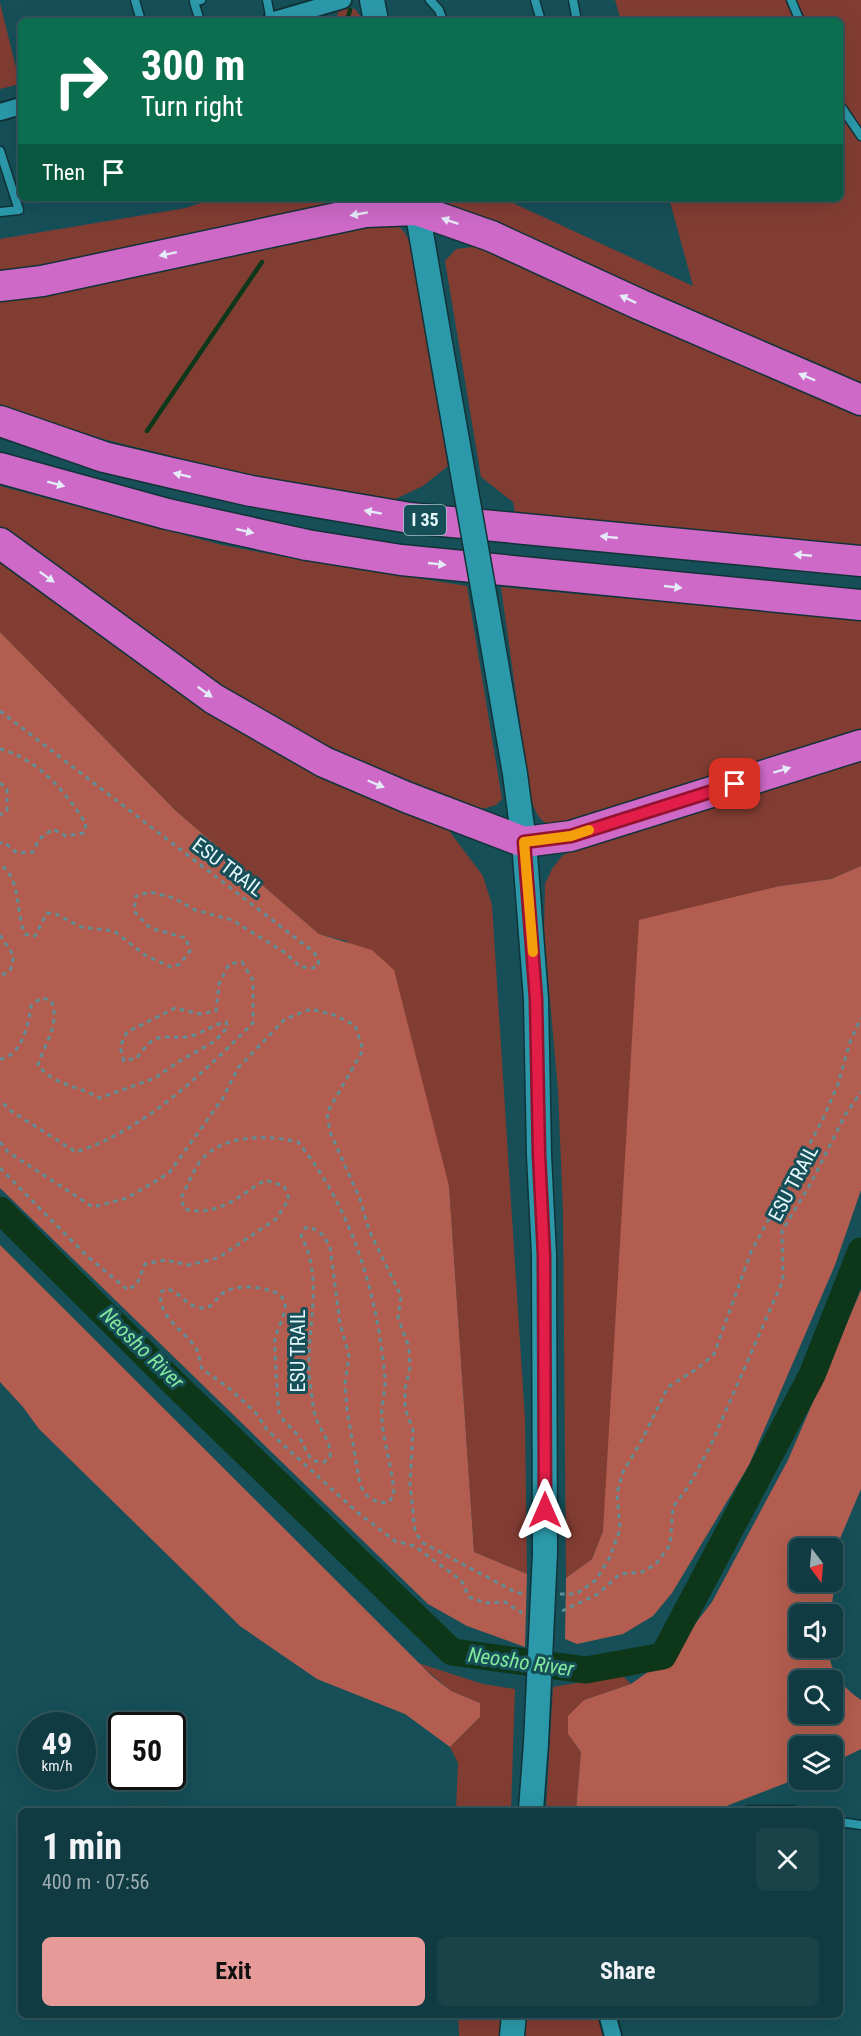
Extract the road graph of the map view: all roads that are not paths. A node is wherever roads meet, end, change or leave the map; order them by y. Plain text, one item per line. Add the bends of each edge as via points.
1 (135, 0) edge
2 (201, 0) edge
3 (267, 0) edge
4 (343, 0) edge
5 (372, 0) edge
6 (430, 0) edge
7 (535, 0) edge
8 (573, 0) edge
9 (790, 0) edge
10 (140, 18) edge
11 (199, 18) edge
12 (270, 18) edge
13 (281, 18) edge
14 (375, 18) edge
15 (442, 18) edge
16 (540, 18) edge
17 (576, 18) edge
18 (799, 18) edge
19 (18, 106) edge
20 (843, 109) edge
21 (0, 112) edge
22 (861, 136) edge
23 (0, 151) edge
24 (416, 204) edge
25 (0, 212) edge
26 (0, 286) edge
27 (861, 400) edge
28 (0, 421) edge
29 (0, 468) edge
30 (0, 543) edge
31 (861, 561) edge
32 (861, 605) edge
33 (861, 745) edge
34 (524, 842) junction
35 (531, 1808) edge
36 (843, 1822) edge
37 (861, 1825) edge
38 (513, 2018) edge
39 (608, 2018) edge
40 (512, 2036) edge
41 (613, 2036) edge

1 - 10 lane
2 - 11 lane via 194,2
3 - 12 lane
4 - 13 street
5 - 14 main road
6 - 15 lane
7 - 16 lane
8 - 17 lane
9 - 18 lane
19 - 21 street
20 - 22 lane
23 - 25 lane via 19,210
24 -> 26 highway via 42,281
27 -> 24 highway
24 - 34 main road, bridge
31 -> 28 highway, I 35 via 410,518 252,491 127,462
29 -> 32 highway, I 35 via 179,516 307,545 401,560
30 -> 34 highway via 214,699 304,750 406,797
34 -> 33 highway via 571,836
34 - 35 main road, bridge via 536,999 544,1255 545,1553
36 - 37 lane
38 - 40 main road
39 - 41 street

